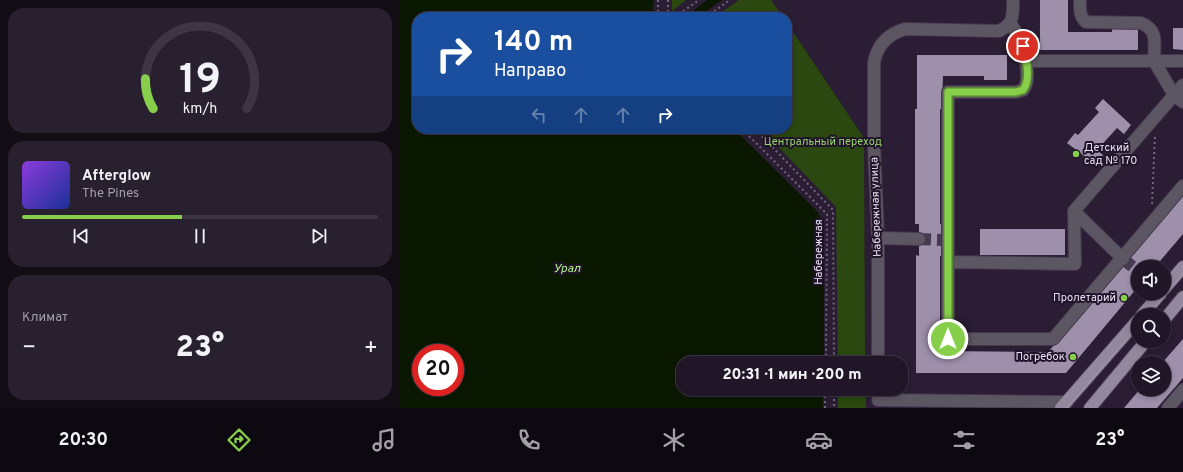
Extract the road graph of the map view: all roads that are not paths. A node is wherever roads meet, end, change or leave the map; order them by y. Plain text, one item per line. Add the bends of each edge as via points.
1 (1013, 0) edge
2 (1080, 0) edge
3 (1010, 23) junction
4 (1026, 61) junction
5 (1154, 61) junction
6 (1183, 61) edge
7 (1183, 85) edge
8 (1178, 98) edge
9 (1183, 186) edge
10 (1074, 211) junction
11 (878, 238) junction
12 (919, 239) tunnel mouth
13 (1122, 258) junction
14 (948, 262) junction
15 (1183, 267) edge
16 (1171, 281) edge
17 (1183, 297) edge
18 (1155, 300) edge
19 (1148, 308) edge
20 (1171, 312) edge
21 (1131, 328) edge
22 (1140, 348) edge
23 (878, 356) edge
24 (1183, 390) edge
25 (878, 399) edge
26 (1064, 405) edge
27 (1090, 408) edge
28 (1168, 408) edge

1 - 3 street
2 - 5 street via 1080,12 1086,22 1141,23 1149,26 1154,36
3 - 4 street via 1020,39
3 - 11 street, Набережная улица via 1006,28 991,32 905,29 886,38 878,48 874,63 874,145
4 - 5 street
4 - 14 street via 1026,87 1020,91 948,92
5 - 6 street
5 - 8 street
7 - 8 street
8 - 10 street via 1156,114
9 - 13 street
10 - 13 street
10 - 14 street via 1075,264
11 - 12 street
11 - 23 street, Набережная улица
13 - 14 street via 1053,339 948,339
15 - 16 main road
17 - 20 main road
18 - 19 main road
21 - 26 main road
22 - 27 main road
24 - 28 street
25 - 26 street

